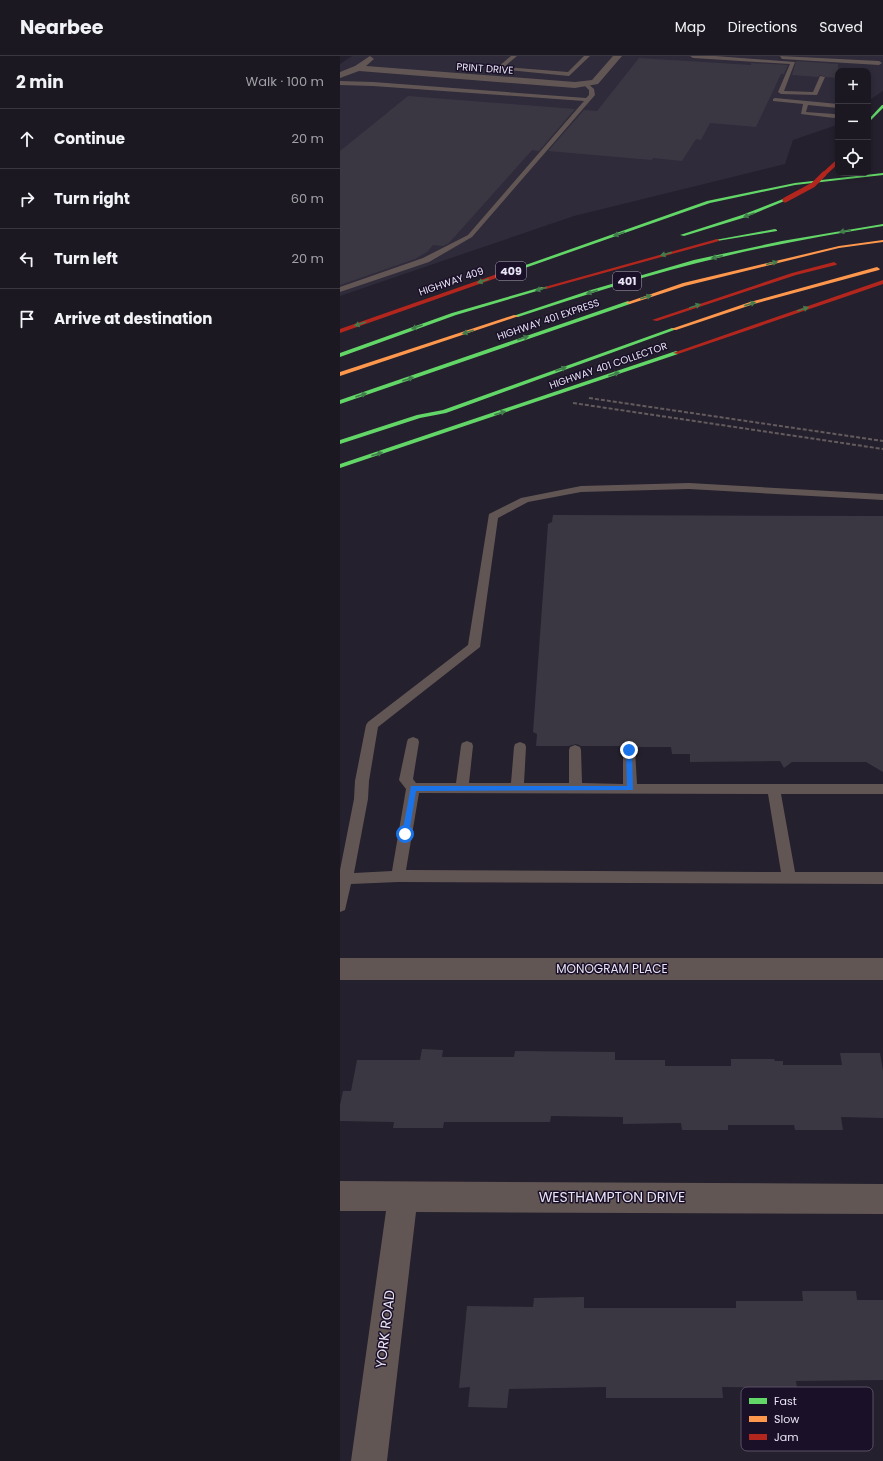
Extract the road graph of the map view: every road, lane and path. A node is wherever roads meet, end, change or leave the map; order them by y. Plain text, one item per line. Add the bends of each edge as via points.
1 (374, 56) edge
2 (514, 56) edge
3 (587, 56) edge
4 (618, 56) edge
5 (693, 56) edge
6 (770, 56) edge
7 (755, 58) edge
8 (793, 63) junction
9 (879, 63) dead end
10 (826, 66) dead end
11 (358, 68) junction
12 (340, 75) edge
13 (822, 77) dead end
14 (340, 83) edge
15 (586, 84) junction
16 (588, 100) junction
17 (775, 100) dead end
18 (806, 103) junction
19 (835, 106) edge
20 (883, 106) edge
21 (834, 116) dead end
22 (871, 119) edge
23 (835, 164) edge
24 (883, 174) edge
25 (883, 184) edge
26 (683, 212) junction
27 (883, 225) edge
28 (780, 229) dead end
29 (675, 237) dead end
30 (883, 241) edge
31 (846, 261) dead end
32 (883, 268) edge
33 (546, 278) dead end
34 (883, 282) edge
35 (340, 290) edge
36 (454, 314) junction
37 (643, 324) dead end
38 (340, 331) edge
39 (340, 355) edge
40 (645, 373) dead end
41 (340, 374) edge
42 (474, 391) dead end
43 (564, 392) junction
44 (340, 402) edge
45 (419, 416) junction
46 (340, 442) edge
47 (340, 466) edge
48 (883, 497) edge
49 (413, 742) dead end
50 (467, 746) dead end
51 (520, 747) dead end
52 (575, 750) dead end
53 (629, 750) dead end
54 (413, 788) junction
55 (462, 788) junction
56 (517, 788) junction
57 (630, 788) junction
58 (576, 789) junction
59 (774, 789) junction
60 (883, 789) edge
61 (398, 876) junction
62 (789, 878) junction
63 (883, 878) edge
64 (345, 879) junction
65 (340, 906) edge
66 (340, 969) edge
67 (883, 969) edge
68 (340, 1196) edge
69 (403, 1196) junction
70 (883, 1199) edge
71 (369, 1461) edge

1 - 11 street
2 - 3 lane via 500,68 569,74
4 - 15 street via 596,82
5 - 7 lane
6 - 9 lane
7 - 8 lane
8 - 10 lane
8 - 13 lane via 781,92 815,94
11 - 12 street
11 - 15 street, PRINT DRIVE via 539,83
14 - 16 lane
15 - 16 lane via 592,90
16 - 35 lane via 470,236 426,260
17 - 18 lane
18 - 19 lane
18 - 21 lane via 803,113
20 - 22 highway
23 -> 29 highway, bridge via 803,193 744,216
24 - 26 highway via 777,187 709,202
25 - 26 highway via 766,194
26 -> 38 highway, HIGHWAY 409 / 409
27 -> 41 highway, HIGHWAY 401 EXPRESS / 401 via 781,243 670,268
28 -> 36 highway, 401 via 703,243
44 -> 30 highway, HIGHWAY 401 EXPRESS / 401 via 683,285 839,247
37 -> 31 highway via 794,274
45 -> 32 highway via 444,412 627,345 752,303
33 - 36 highway via 502,292
43 -> 34 highway, HIGHWAY 401 COLLECTOR
36 -> 39 highway, 401
40 - 43 highway via 603,387
42 - 45 highway
47 -> 43 highway, HIGHWAY 401 COLLECTOR
45 - 46 highway
48 - 64 lane via 689,486 581,490 525,500 493,516 474,647 372,725
49 - 54 lane via 406,780
50 - 55 lane
51 - 56 lane
52 - 58 lane
53 - 57 lane
54 - 55 lane
54 - 61 lane
55 - 56 lane
56 - 58 lane
57 - 58 lane
57 - 59 lane
59 - 60 lane
59 - 62 lane
61 - 62 lane
61 - 64 lane
62 - 63 lane
64 - 65 lane
66 - 67 street, MONOGRAM PLACE
68 - 69 street, WESTHAMPTON DRIVE
69 - 70 street, WESTHAMPTON DRIVE
69 - 71 street, YORK ROAD

